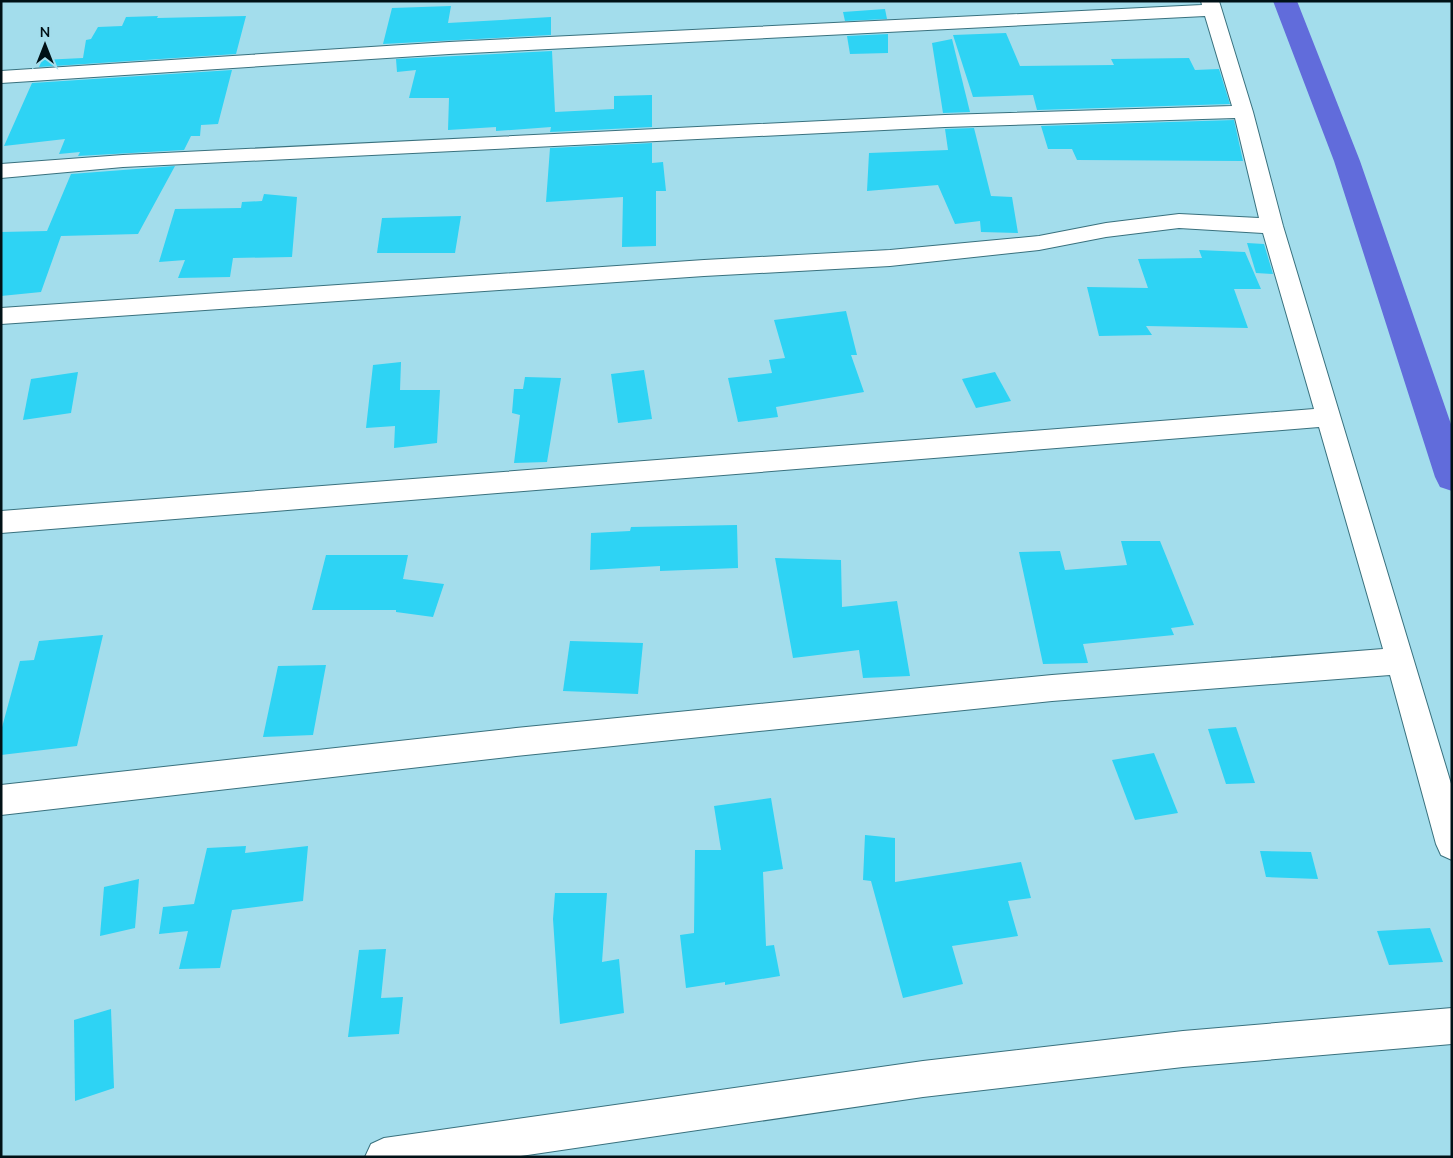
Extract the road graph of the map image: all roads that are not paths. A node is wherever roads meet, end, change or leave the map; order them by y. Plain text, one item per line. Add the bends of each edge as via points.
1 (1211, 6) edge
2 (1, 76) edge
3 (1243, 112) junction
4 (1, 171) edge
5 (1272, 226) junction
6 (1, 316) edge
7 (1328, 417) junction
8 (1, 522) edge
9 (1401, 661) junction
10 (1, 800) edge
11 (1452, 844) edge
12 (1452, 1026) edge
13 (384, 1157) edge

1 - 2 street
1 - 3 street
3 - 4 street via 945,121 123,161
3 - 5 street
5 - 6 street via 1179,221 1039,243 890,258
5 - 7 street
7 - 8 street
7 - 9 street
9 - 10 street via 1052,688 516,742
9 - 11 street
12 - 13 street via 1183,1049 923,1078

